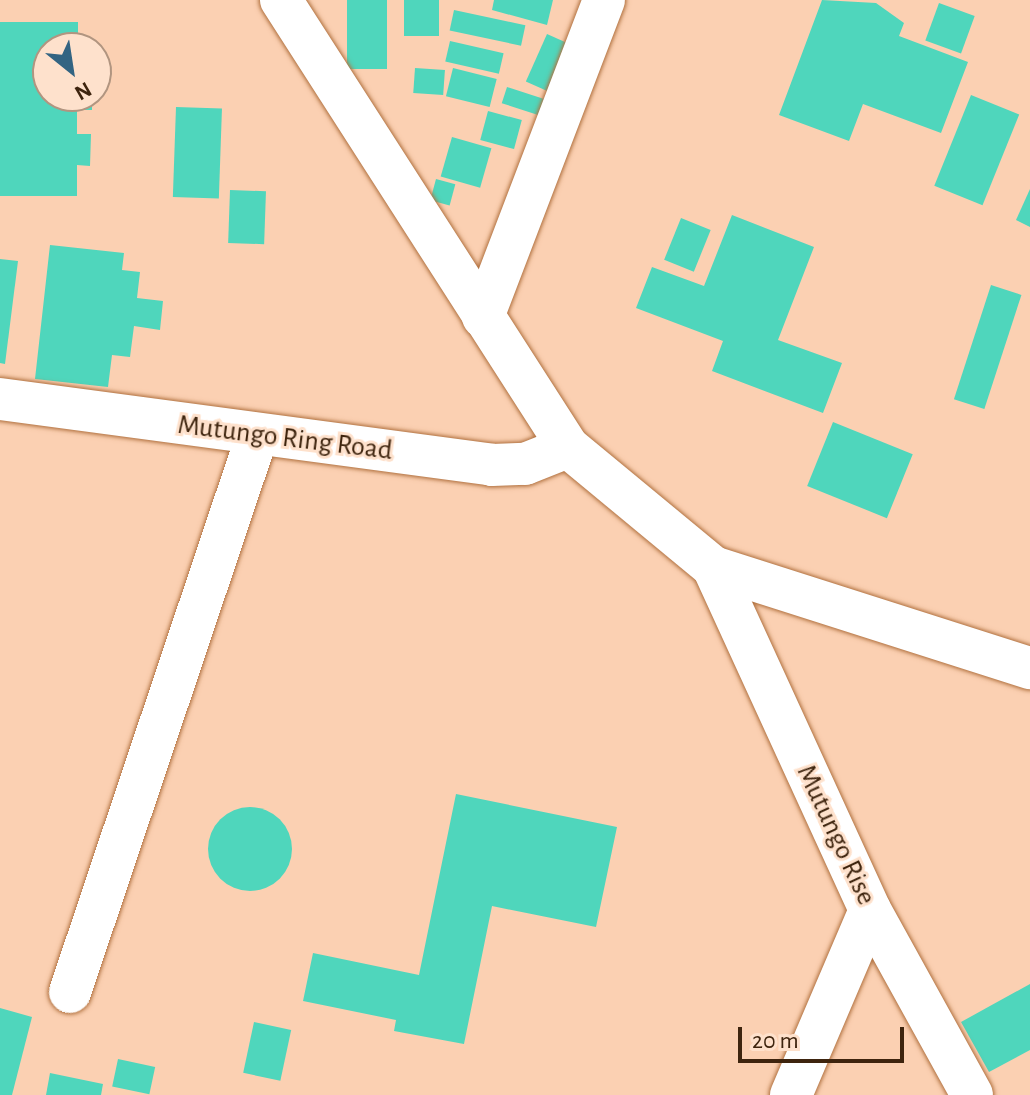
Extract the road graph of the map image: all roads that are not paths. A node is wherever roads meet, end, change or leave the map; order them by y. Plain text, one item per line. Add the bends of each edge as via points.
1 (281, 0) edge
2 (604, 0) edge
3 (483, 317) junction
4 (0, 399) edge
5 (257, 436) junction
6 (568, 447) junction
7 (713, 567) junction
8 (1030, 668) edge
9 (870, 910) junction
10 (70, 992) dead end
11 (791, 1095) edge
12 (972, 1095) edge

1 - 3 street
2 - 3 street
3 - 6 street
4 - 5 street, Mutungo Ring Road
5 - 6 street, Mutungo Ring Road via 492,465 525,464
5 - 10 street
6 - 7 street
7 - 8 street
7 - 9 street, Mutungo Rise
9 - 11 street
9 - 12 street, Mutungo Rise

